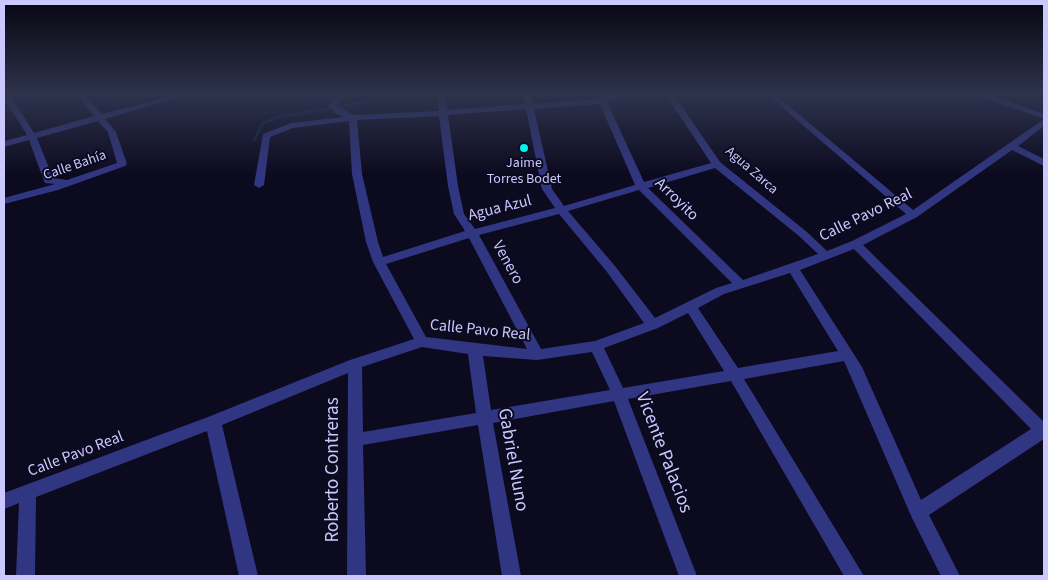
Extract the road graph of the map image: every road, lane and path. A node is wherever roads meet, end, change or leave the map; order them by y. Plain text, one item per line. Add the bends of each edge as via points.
1 (23, 122) edge
2 (82, 122) edge
3 (104, 122) edge
4 (321, 122) edge
5 (353, 122) edge
6 (445, 122) edge
7 (534, 122) edge
8 (613, 122) edge
9 (689, 122) edge
10 (805, 122) edge
11 (1044, 122) edge
12 (32, 136) junction
13 (4, 144) edge
14 (1011, 146) junction
15 (1044, 162) edge
16 (717, 164) junction
17 (71, 182) junction
18 (259, 185) dead end
19 (641, 187) junction
20 (4, 202) edge
21 (561, 210) junction
22 (913, 215) junction
23 (472, 233) junction
24 (856, 244) junction
25 (826, 256) junction
26 (379, 262) junction
27 (793, 268) junction
28 (740, 284) junction
29 (690, 306) junction
30 (653, 325) junction
31 (422, 342) junction
32 (596, 346) junction
33 (475, 350) junction
34 (537, 354) junction
35 (848, 355) junction
36 (355, 364) junction
37 (734, 374) junction
38 (619, 394) junction
39 (484, 418) junction
40 (213, 422) junction
41 (1044, 431) edge
42 (355, 440) junction
43 (28, 492) junction
44 (4, 501) edge
45 (918, 512) junction
46 (25, 576) edge
47 (249, 576) edge
48 (356, 576) edge
49 (512, 576) edge
50 (688, 576) edge
51 (855, 576) edge
52 (951, 576) edge

1 - 12 street
2 - 12 street
3 - 17 street, Calle Bahía via 112,132 122,164
4 - 18 street via 291,126 266,136
5 - 26 street via 357,174
6 - 23 street, Venero via 455,200 459,214
7 - 21 street via 547,189
8 - 19 street, Arroyito
9 - 16 street, Agua Zarca
10 - 22 street
11 - 14 street, Calle Pavo Real
12 - 13 street
12 - 17 street via 49,181
14 - 15 street
14 - 22 street, Calle Pavo Real
16 - 19 street, Agua Azul
16 - 25 street, Agua Zarca
17 - 20 street, Calle Bahía
19 - 21 street, Agua Azul
19 - 28 street, Arroyito
21 - 23 street, Agua Azul
21 - 30 street
22 - 24 street, Calle Pavo Real
23 - 26 street, Agua Azul
23 - 34 street, Venero
24 - 25 street, Calle Pavo Real
24 - 41 street
25 - 27 street, Calle Pavo Real
26 - 31 street
27 - 28 street, Calle Pavo Real
27 - 35 street
28 - 29 street, Calle Pavo Real
29 - 30 street, Calle Pavo Real
29 - 37 street
30 - 32 street, Calle Pavo Real
31 - 33 street, Calle Pavo Real
31 - 36 street, Calle Pavo Real
32 - 34 street, Calle Pavo Real
32 - 38 street, Vicente Palacios
33 - 34 street, Calle Pavo Real
33 - 39 street, Gabriel Nuno
35 - 37 street
35 - 45 street
36 - 40 street, Calle Pavo Real
36 - 42 street, Roberto Contreras
37 - 38 street
37 - 51 street
38 - 39 street
38 - 50 street, Vicente Palacios
39 - 42 street
39 - 49 street, Gabriel Nuno
40 - 43 street, Calle Pavo Real
40 - 47 street
41 - 45 street
42 - 48 street, Roberto Contreras
43 - 44 street, Calle Pavo Real
43 - 46 street
45 - 52 street

